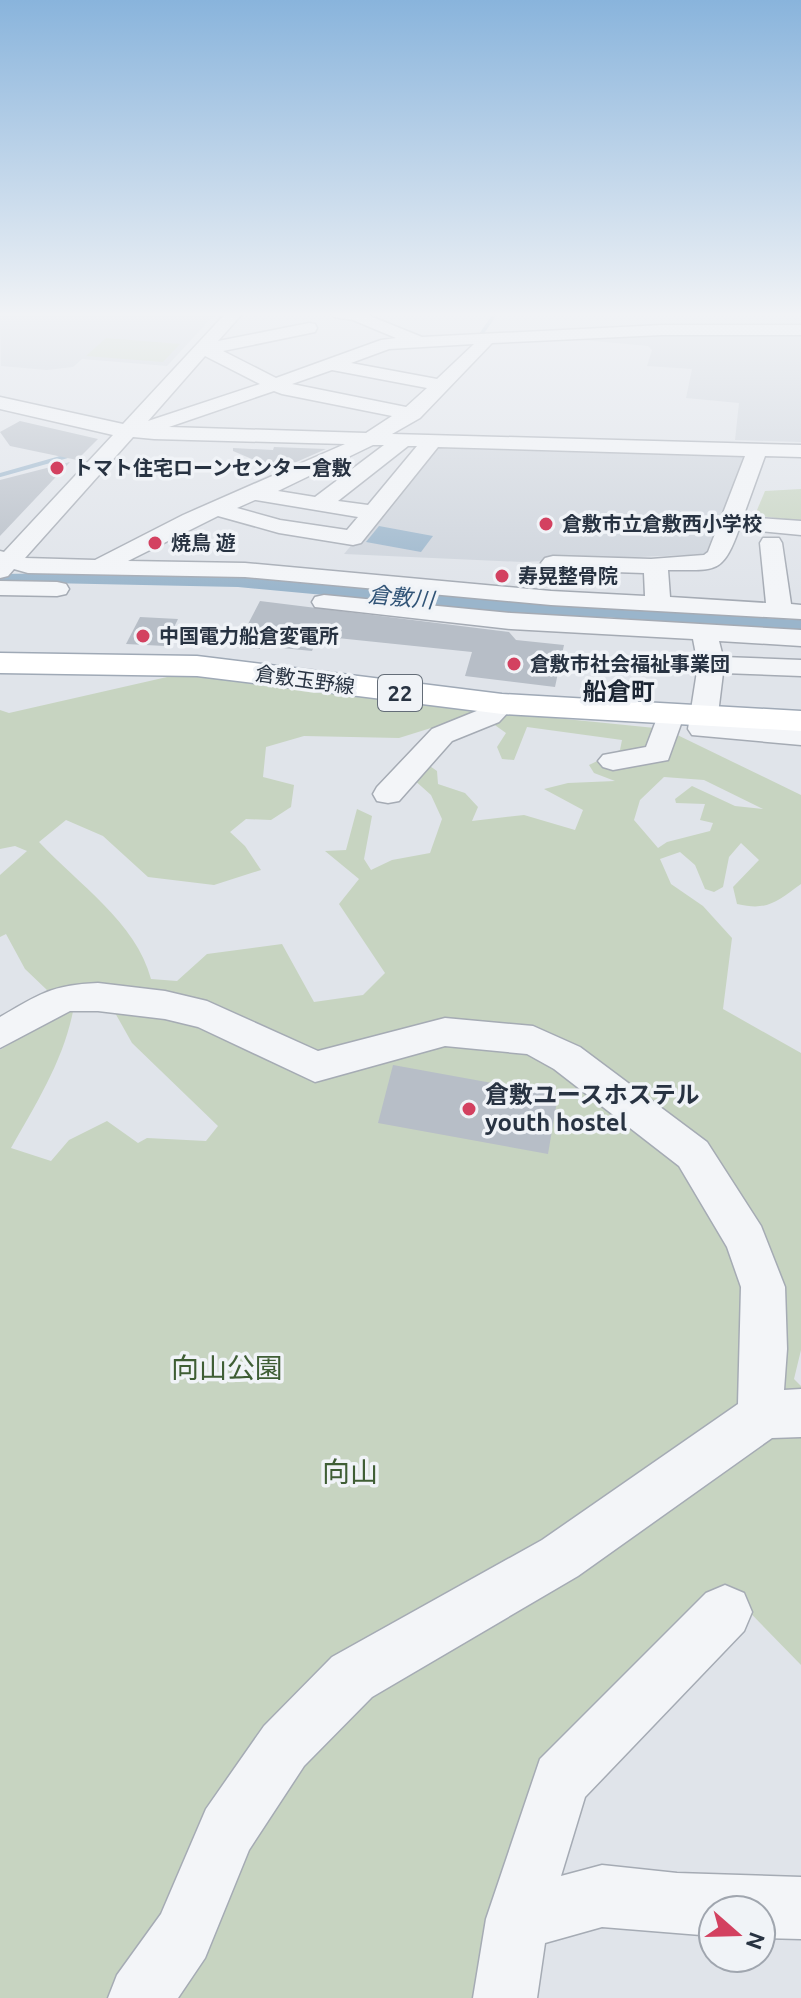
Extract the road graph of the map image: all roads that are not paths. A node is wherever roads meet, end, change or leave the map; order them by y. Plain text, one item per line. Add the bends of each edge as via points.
1 (19, 407) edge
2 (149, 407) edge
3 (220, 407) edge
4 (380, 407) edge
5 (414, 407) edge
6 (408, 413) junction
7 (127, 431) junction
8 (370, 439) junction
9 (403, 440) junction
10 (432, 441) junction
11 (757, 451) junction
12 (801, 451) edge
13 (256, 494) junction
14 (312, 502) junction
15 (216, 509) junction
16 (374, 513) junction
17 (730, 524) junction
18 (279, 526) junction
19 (801, 528) edge
20 (353, 538) junction
21 (771, 543) dead end
22 (3, 563) edge
23 (553, 563) dead end
24 (611, 565) junction
25 (102, 566) junction
26 (656, 566) junction
27 (321, 577) junction
28 (0, 588) edge
29 (243, 594) dead end
30 (298, 599) dead end
31 (609, 601) junction
32 (658, 604) junction
33 (791, 612) edge
34 (705, 634) junction
35 (801, 638) edge
36 (0, 663) edge
37 (711, 665) junction
38 (801, 668) edge
39 (502, 704) junction
40 (661, 719) junction
41 (801, 721) edge
42 (703, 723) junction
43 (801, 736) edge
44 (613, 761) dead end
45 (388, 794) dead end
46 (0, 1034) edge
47 (783, 1414) edge
48 (725, 1612) dead end
49 (801, 1908) edge
50 (517, 1919) junction
51 (140, 1998) edge
52 (505, 1998) edge

1 - 7 street
2 - 7 street
3 - 7 street
4 - 6 street
5 - 6 street
6 - 8 street
7 - 8 street
7 - 22 street
8 - 9 street
8 - 13 street
9 - 10 street
9 - 14 street
10 - 11 street
10 - 16 street
11 - 12 street
11 - 17 street
13 - 14 street
13 - 15 street
14 - 16 street
14 - 18 street
15 - 18 street
15 - 25 street via 147,539
16 - 20 street
17 - 19 street
17 - 26 street via 718,556 709,562
18 - 20 street
20 - 27 street
21 - 33 street via 773,577
22 - 25 street
23 - 24 street
24 - 26 street
24 - 31 street
25 - 27 street
26 - 32 street
27 - 31 street
28 - 29 street
30 - 34 street
31 - 32 street
32 - 33 street
34 - 35 street
34 - 37 street
36 - 39 main road, 倉敷玉野線 / 22 via 197,666
37 - 38 street
37 - 42 street
39 - 40 main road, 倉敷玉野線 / 22
39 - 45 street via 489,716 442,735
40 - 42 main road, 倉敷玉野線 / 22
40 - 44 street via 658,754
41 - 42 main road, 倉敷玉野線 / 22
42 - 43 street
46 - 47 street via 64,998 98,997 207,1015 315,1067 445,1032 533,1040 567,1058 693,1154 746,1240 763,1287 760,1396
47 - 51 street via 560,1558 352,1677 284,1746 227,1830 183,1936
48 - 50 street via 561,1780
49 - 50 street via 602,1896
50 - 52 street

